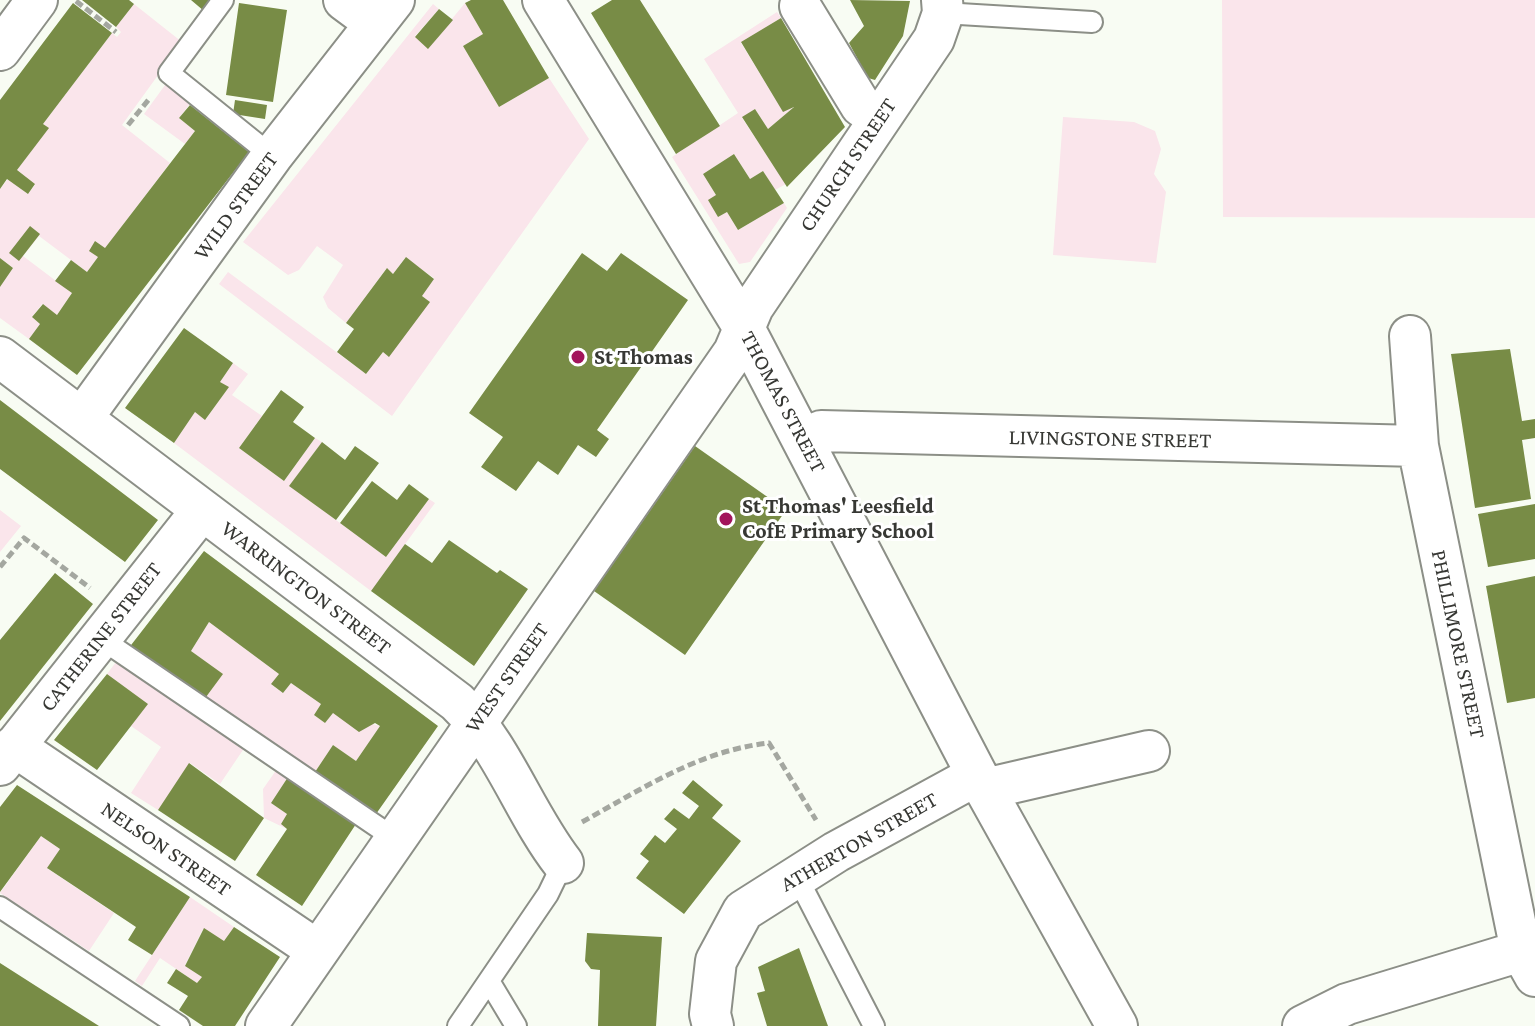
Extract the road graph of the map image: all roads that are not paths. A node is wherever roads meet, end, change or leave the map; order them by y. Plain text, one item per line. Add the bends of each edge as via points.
1 (37, 0) edge
2 (223, 0) edge
3 (543, 0) edge
4 (800, 6) dead end
5 (943, 7) edge
6 (371, 8) edge
7 (1092, 22) dead end
8 (0, 50) edge
9 (880, 118) junction
10 (272, 156) junction
11 (744, 328) junction
12 (1410, 336) dead end
13 (0, 357) edge
14 (83, 417) junction
15 (804, 440) junction
16 (1418, 446) junction
17 (202, 510) junction
18 (100, 638) junction
19 (477, 721) junction
20 (1149, 751) dead end
21 (7, 756) edge
22 (981, 782) junction
23 (394, 838) junction
24 (555, 852) joint
25 (797, 877) junction
26 (0, 907) edge
27 (318, 951) junction
28 (1528, 963) edge
29 (489, 981) junction
30 (179, 1026) edge
31 (266, 1026) edge
32 (458, 1026) edge
33 (516, 1026) edge
34 (713, 1026) edge
35 (874, 1026) edge
36 (1117, 1026) edge
37 (1303, 1026) edge

1 - 8 street
2 - 10 lane via 169,73
3 - 11 street, THOMAS STREET
4 - 9 street via 861,106
5 - 7 lane
5 - 9 street, CHURCH STREET via 934,39
6 - 10 street, WILD STREET
9 - 11 street, CHURCH STREET
10 - 14 street, WILD STREET
11 - 15 street, THOMAS STREET
11 - 19 street, WEST STREET via 734,352
12 - 16 street, PHILLIMORE STREET
13 - 14 street, WARRINGTON STREET
14 - 17 street, WARRINGTON STREET
15 - 16 street, LIVINGSTONE STREET via 821,431
15 - 22 street, THOMAS STREET
16 - 28 street, PHILLIMORE STREET
17 - 18 street, CATHERINE STREET
17 - 19 street, WARRINGTON STREET
18 - 21 street, CATHERINE STREET
18 - 23 lane
19 - 23 street, WEST STREET
19 - 24 street, WARRINGTON STREET
20 - 22 street, ATHERTON STREET
21 - 27 street, NELSON STREET
22 - 25 street, ATHERTON STREET via 836,852
22 - 36 street, THOMAS STREET
23 - 27 street, WEST STREET
24 - 29 lane via 548,894
25 - 34 street, ATHERTON STREET via 743,911 716,961
25 - 35 lane
26 - 30 lane
27 - 31 street, WEST STREET
28 - 37 street, PHILLIMORE STREET via 1347,1004
29 - 32 lane
29 - 33 lane

